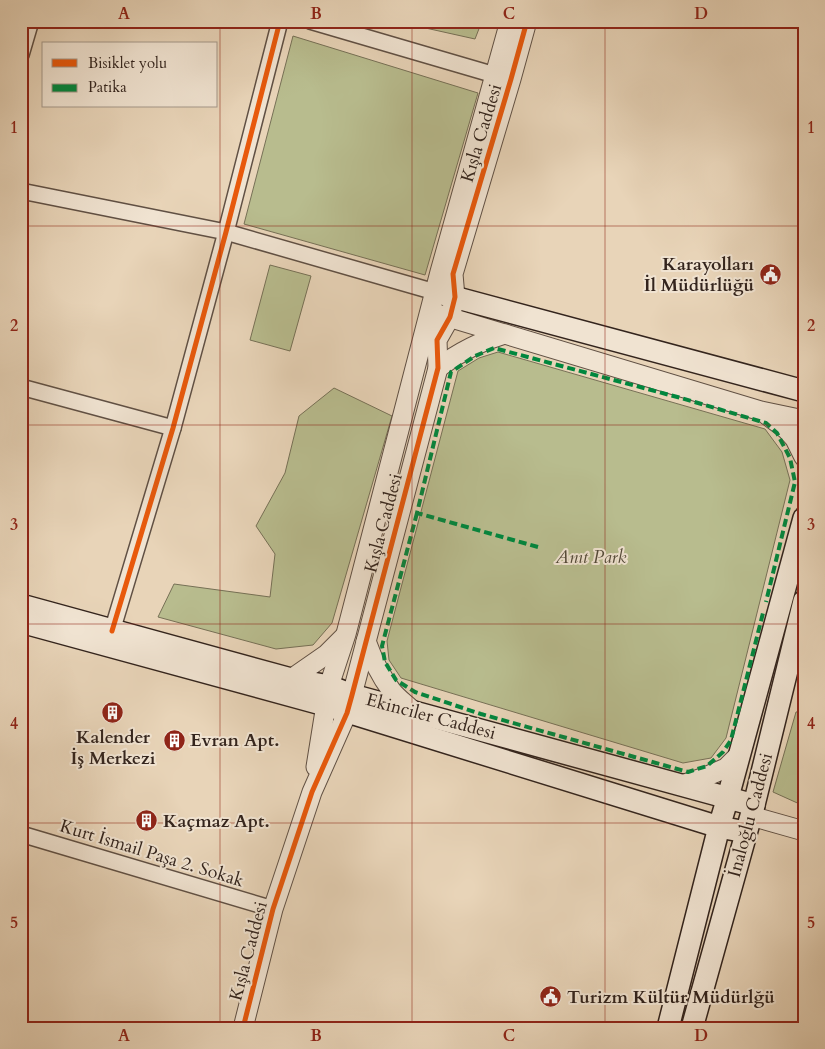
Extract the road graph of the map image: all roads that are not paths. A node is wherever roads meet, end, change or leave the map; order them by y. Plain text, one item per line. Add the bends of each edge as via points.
1 (30, 21) edge
2 (280, 21) edge
3 (310, 21) edge
4 (510, 21) edge
5 (527, 21) edge
6 (21, 55) edge
7 (503, 77) junction
8 (21, 191) edge
9 (226, 232) junction
10 (442, 304) junction
11 (505, 334) junction
12 (438, 368) junction
13 (799, 386) edge
14 (21, 387) edge
15 (762, 411) junction
16 (804, 420) edge
17 (173, 428) junction
18 (804, 457) edge
19 (804, 518) edge
20 (804, 601) edge
21 (21, 605) edge
22 (21, 622) edge
23 (112, 631) junction
24 (346, 634) junction
25 (366, 641) junction
26 (291, 679) junction
27 (327, 696) junction
28 (349, 704) junction
29 (414, 712) junction
30 (740, 754) junction
31 (682, 785) junction
32 (312, 792) junction
33 (728, 797) junction
34 (751, 818) junction
35 (719, 827) junction
36 (804, 831) edge
37 (21, 834) edge
38 (273, 909) junction
39 (243, 1028) edge
40 (668, 1028) edge
41 (692, 1028) edge

1 - 6 street
2 - 9 street
3 - 7 street
4 - 7 street
5 - 7 street, Kışla Caddesi
7 - 10 street, Kışla Caddesi via 454,274
8 - 9 street
9 - 10 street
9 - 17 street
10 - 11 street
10 - 12 street, Kışla Caddesi via 436,340
10 - 13 main road
10 - 24 street
11 - 12 street via 455,355
11 - 15 street
12 - 25 street, Kışla Caddesi
14 - 17 street
15 - 16 street
15 - 18 street via 786,429
17 - 23 street
19 - 30 main road, İnaloğlu Caddesi
20 - 34 main road, İnaloğlu Caddesi
21 - 23 main road, Ekinciler Caddesi
22 - 27 main road, Ekinciler Caddesi
23 - 26 main road, Ekinciler Caddesi
24 - 26 street via 326,654
24 - 27 street
25 - 28 street, Kışla Caddesi
25 - 29 street via 392,691
26 - 27 main road, Ekinciler Caddesi
27 - 28 main road, Ekinciler Caddesi
27 - 32 street
28 - 29 main road, Ekinciler Caddesi
28 - 32 street, Kışla Caddesi
28 - 35 main road, Ekinciler Caddesi
29 - 31 main road, Ekinciler Caddesi
30 - 31 street via 726,768
30 - 33 main road, İnaloğlu Caddesi
31 - 33 main road, Ekinciler Caddesi
32 - 38 street, Kışla Caddesi
33 - 34 main road, Ekinciler Caddesi
33 - 35 main road, İnaloğlu Caddesi
34 - 35 main road, Ekinciler Caddesi
34 - 36 street, Ekinciler Caddesi
34 - 41 main road, İnaloğlu Caddesi
35 - 40 main road, İnaloğlu Caddesi
37 - 38 street, Kurt İsmail Paşa 2. Sokak
38 - 39 street, Kışla Caddesi

